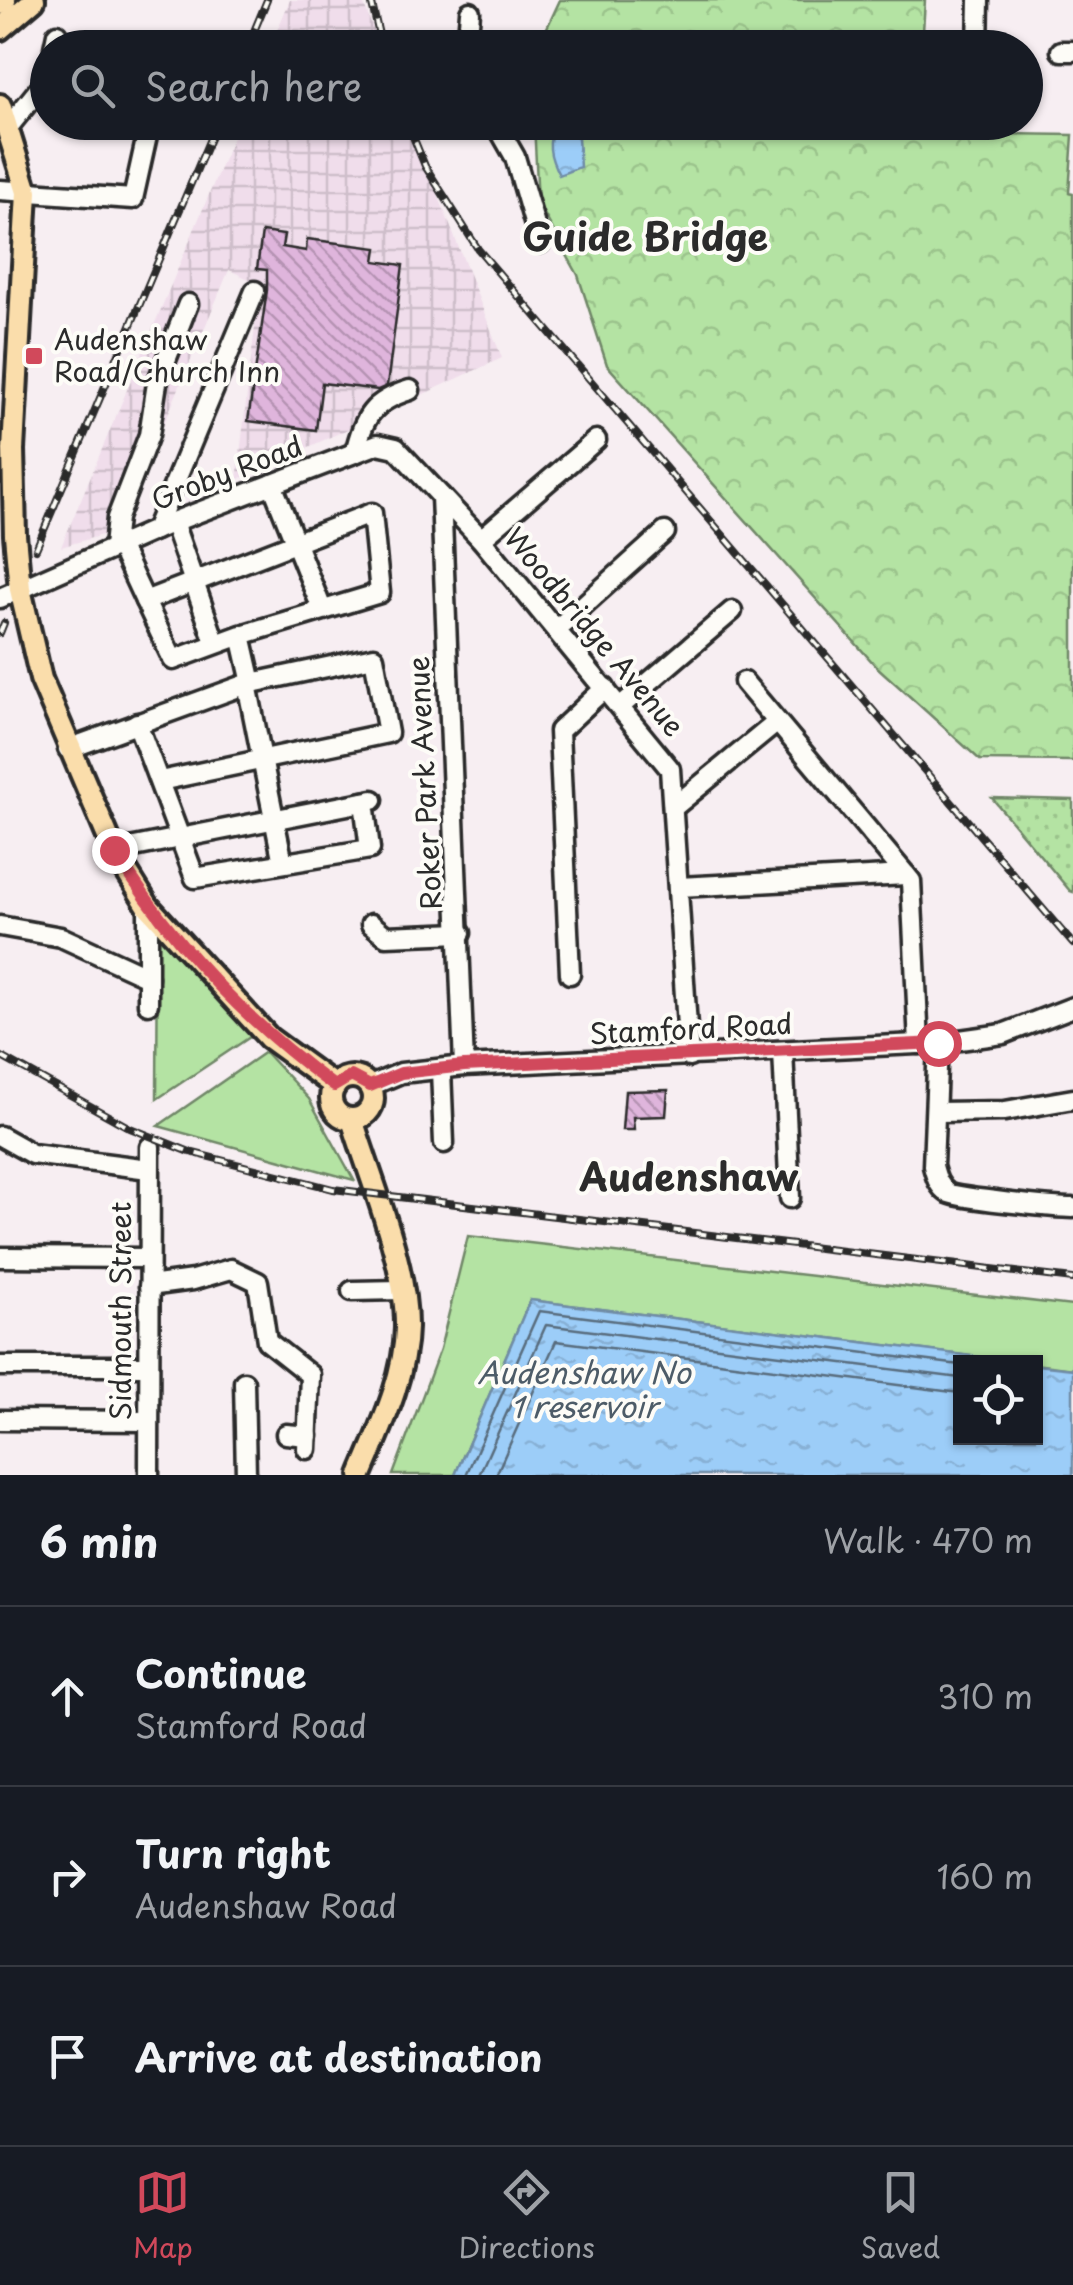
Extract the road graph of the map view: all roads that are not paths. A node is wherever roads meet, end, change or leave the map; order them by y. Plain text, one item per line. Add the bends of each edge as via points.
1 (34, 0) edge
2 (979, 0) edge
3 (473, 4) edge
4 (5, 13) edge
5 (469, 30) edge
6 (978, 30) edge
7 (30, 100) edge
8 (0, 105) edge
9 (10, 126) junction
10 (146, 140) edge
11 (506, 140) edge
12 (0, 190) edge
13 (26, 192) junction
14 (540, 242) dead end
15 (255, 291) dead end
16 (188, 304) dead end
17 (9, 373) edge
18 (410, 390) dead end
19 (596, 440) dead end
20 (6, 449) edge
21 (355, 453) junction
22 (272, 484) junction
23 (441, 496) junction
24 (173, 522) junction
25 (155, 530) junction
26 (665, 532) dead end
27 (482, 539) junction
28 (296, 541) junction
29 (116, 546) junction
30 (192, 582) junction
31 (20, 589) junction
32 (0, 598) edge
33 (146, 601) junction
34 (322, 610) junction
35 (732, 611) dead end
36 (557, 629) junction
37 (241, 635) junction
38 (216, 642) junction
39 (744, 682) dead end
40 (249, 683) junction
41 (605, 688) junction
42 (621, 706) junction
43 (776, 722) junction
44 (137, 723) junction
45 (68, 748) junction
46 (261, 760) junction
47 (160, 781) junction
48 (674, 807) junction
49 (272, 820) junction
50 (183, 837) junction
51 (114, 850) junction
52 (283, 863) junction
53 (906, 876) junction
54 (678, 887) junction
55 (148, 906) junction
56 (371, 924) dead end
57 (0, 926) edge
58 (461, 934) junction
59 (570, 974) dead end
60 (148, 977) junction
61 (148, 1004) dead end
62 (1073, 1008) edge
63 (929, 1044) junction
64 (783, 1051) junction
65 (689, 1057) junction
66 (464, 1066) junction
67 (441, 1070) junction
68 (334, 1086) junction
69 (370, 1086) junction
70 (1073, 1099) edge
71 (938, 1112) junction
72 (352, 1119) junction
73 (0, 1136) edge
74 (444, 1143) dead end
75 (150, 1147) dead end
76 (149, 1169) junction
77 (790, 1198) dead end
78 (1073, 1208) edge
79 (0, 1257) edge
80 (147, 1258) junction
81 (149, 1286) junction
82 (400, 1290) junction
83 (352, 1291) dead end
84 (0, 1366) edge
85 (148, 1366) junction
86 (244, 1382) dead end
87 (0, 1420) edge
88 (148, 1421) junction
89 (286, 1434) dead end
90 (149, 1475) edge
91 (246, 1475) edge
92 (361, 1475) edge

1 - 4 main road
2 - 6 street
3 - 5 street
7 - 9 street
8 - 9 main road
9 - 13 main road
10 - 13 street via 133,199
11 - 14 street
12 - 13 street
13 - 17 main road
15 - 25 street
16 - 29 street via 156,383 149,435 116,518
17 - 20 main road
18 - 21 street via 386,397 363,418
19 - 27 street
20 - 31 main road
21 - 22 street, Groby Road
21 - 23 street, Groby Road via 378,444 396,448
22 - 24 street, Groby Road
22 - 28 street
23 - 27 street, Woodbridge Avenue
23 - 58 street, Roker Park Avenue
24 - 25 street, Groby Road
24 - 30 street
25 - 29 street, Groby Road
26 - 36 street
27 - 36 street, Woodbridge Avenue
28 - 30 street
28 - 34 street
28 - 34 street via 372,513 380,594
29 - 31 street, Groby Road
29 - 33 street
30 - 33 street
30 - 38 street
31 - 32 street, Groby Road
31 - 45 main road via 41,679
33 - 38 street via 173,660
34 - 37 street
35 - 42 street
36 - 41 street, Woodbridge Avenue
37 - 38 street
37 - 40 street
39 - 43 street
40 - 44 street
40 - 46 street
40 - 46 street via 374,657 388,733
41 - 42 street, Woodbridge Avenue
41 - 59 street via 559,731
42 - 48 street, Woodbridge Avenue via 670,768
43 - 48 street
43 - 53 street
44 - 45 street
44 - 47 street
45 - 51 main road
46 - 47 street
46 - 49 street
47 - 50 street
48 - 54 street, Woodbridge Avenue
49 - 50 street
49 - 52 street
49 - 52 street via 368,801 370,849
50 - 51 street
50 - 52 street via 195,878
51 - 55 main road
53 - 54 street
53 - 63 street
54 - 65 street, Woodbridge Avenue
55 - 60 street
55 - 68 main road via 268,1038
56 - 58 street via 386,936
57 - 60 street via 61,937
58 - 66 street, Roker Park Avenue
60 - 61 street
62 - 63 street, Stamford Road via 1003,1034
63 - 64 street, Stamford Road
63 - 71 street
64 - 65 street, Stamford Road
64 - 77 street
65 - 66 street, Stamford Road
66 - 67 street, Stamford Road
67 - 69 street, Stamford Road via 401,1073
67 - 74 street
68 - 69 main road via 351,1076
68 - 72 main road via 334,1108
69 - 72 main road via 370,1108
70 - 71 street via 1005,1111
71 - 78 street via 933,1166 949,1195
72 - 82 main road
73 - 76 street via 32,1154
75 - 76 street, Sidmouth Street
76 - 80 street, Sidmouth Street
79 - 80 street
80 - 81 street, Sidmouth Street
81 - 85 street, Sidmouth Street
81 - 89 street via 230,1268 258,1282 267,1341 310,1375 307,1443
82 - 83 street
82 - 92 main road via 406,1328 394,1394
84 - 85 street
85 - 88 street, Sidmouth Street
86 - 91 street
87 - 88 street
88 - 90 street, Sidmouth Street

